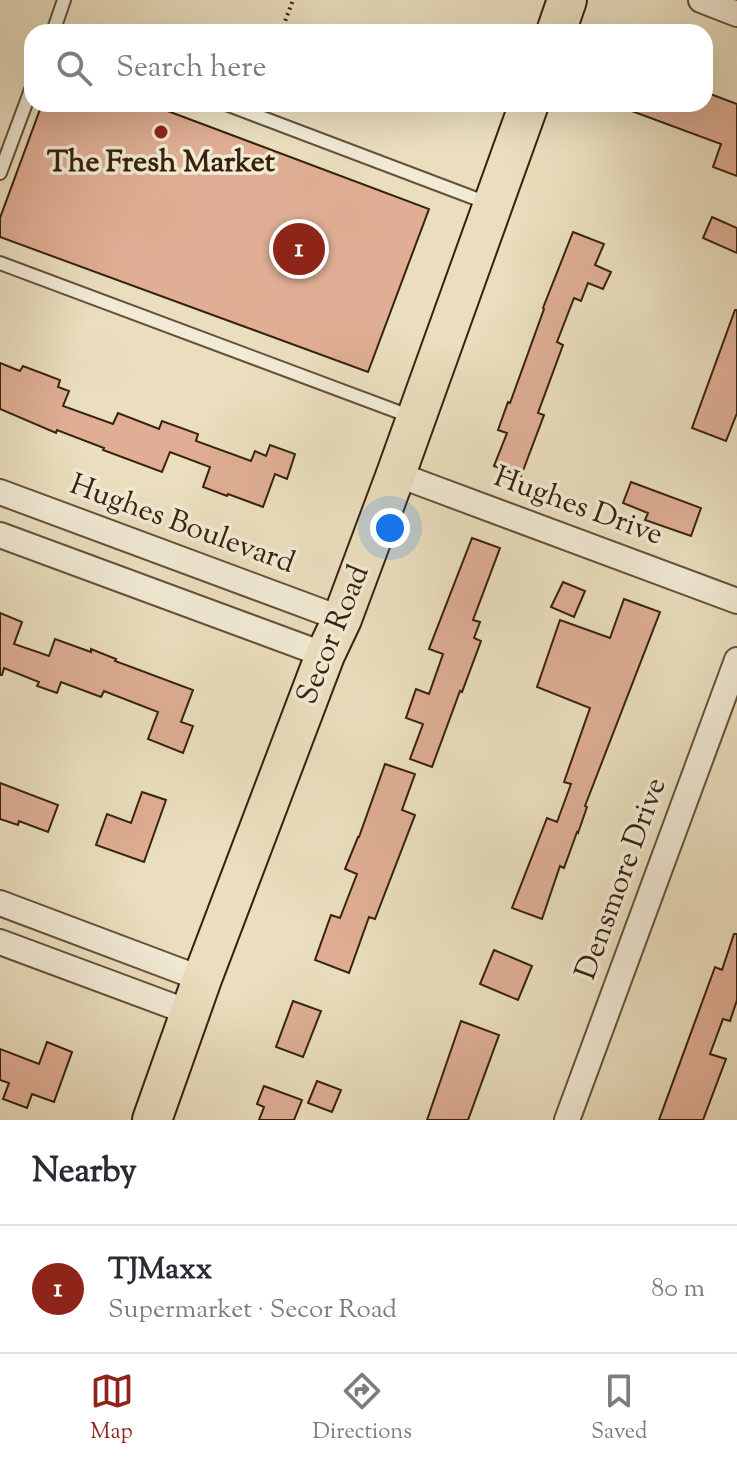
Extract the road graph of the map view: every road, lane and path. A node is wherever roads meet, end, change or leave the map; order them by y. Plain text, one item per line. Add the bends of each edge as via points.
1 (64, 0) edge
2 (293, 0) edge
3 (567, 0) edge
4 (701, 0) edge
5 (737, 14) edge
6 (56, 24) edge
7 (284, 24) edge
8 (559, 24) edge
9 (24, 108) edge
10 (247, 112) edge
11 (526, 112) edge
12 (0, 173) edge
13 (493, 205) junction
14 (0, 263) edge
15 (415, 418) junction
16 (396, 474) junction
17 (0, 492) edge
18 (0, 535) edge
19 (737, 601) edge
20 (342, 619) junction
21 (325, 655) junction
22 (737, 660) edge
23 (0, 903) edge
24 (0, 942) edge
25 (196, 996) junction
26 (152, 1120) edge
27 (567, 1120) edge

1 - 6 lane
2 - 7 path
3 - 8 main road
4 - 5 street
9 - 12 lane
10 - 13 lane
11 - 13 main road, Secor Road
13 - 15 main road, Secor Road
14 - 15 lane
15 - 16 main road, Secor Road
16 - 19 street, Hughes Drive
16 - 20 main road, Secor Road
17 - 20 street, Hughes Boulevard
18 - 21 street
20 - 21 main road, Secor Road
21 - 25 main road, Secor Road
22 - 27 street, Densmore Drive
23 - 25 street
24 - 25 street
25 - 26 main road, Secor Road

